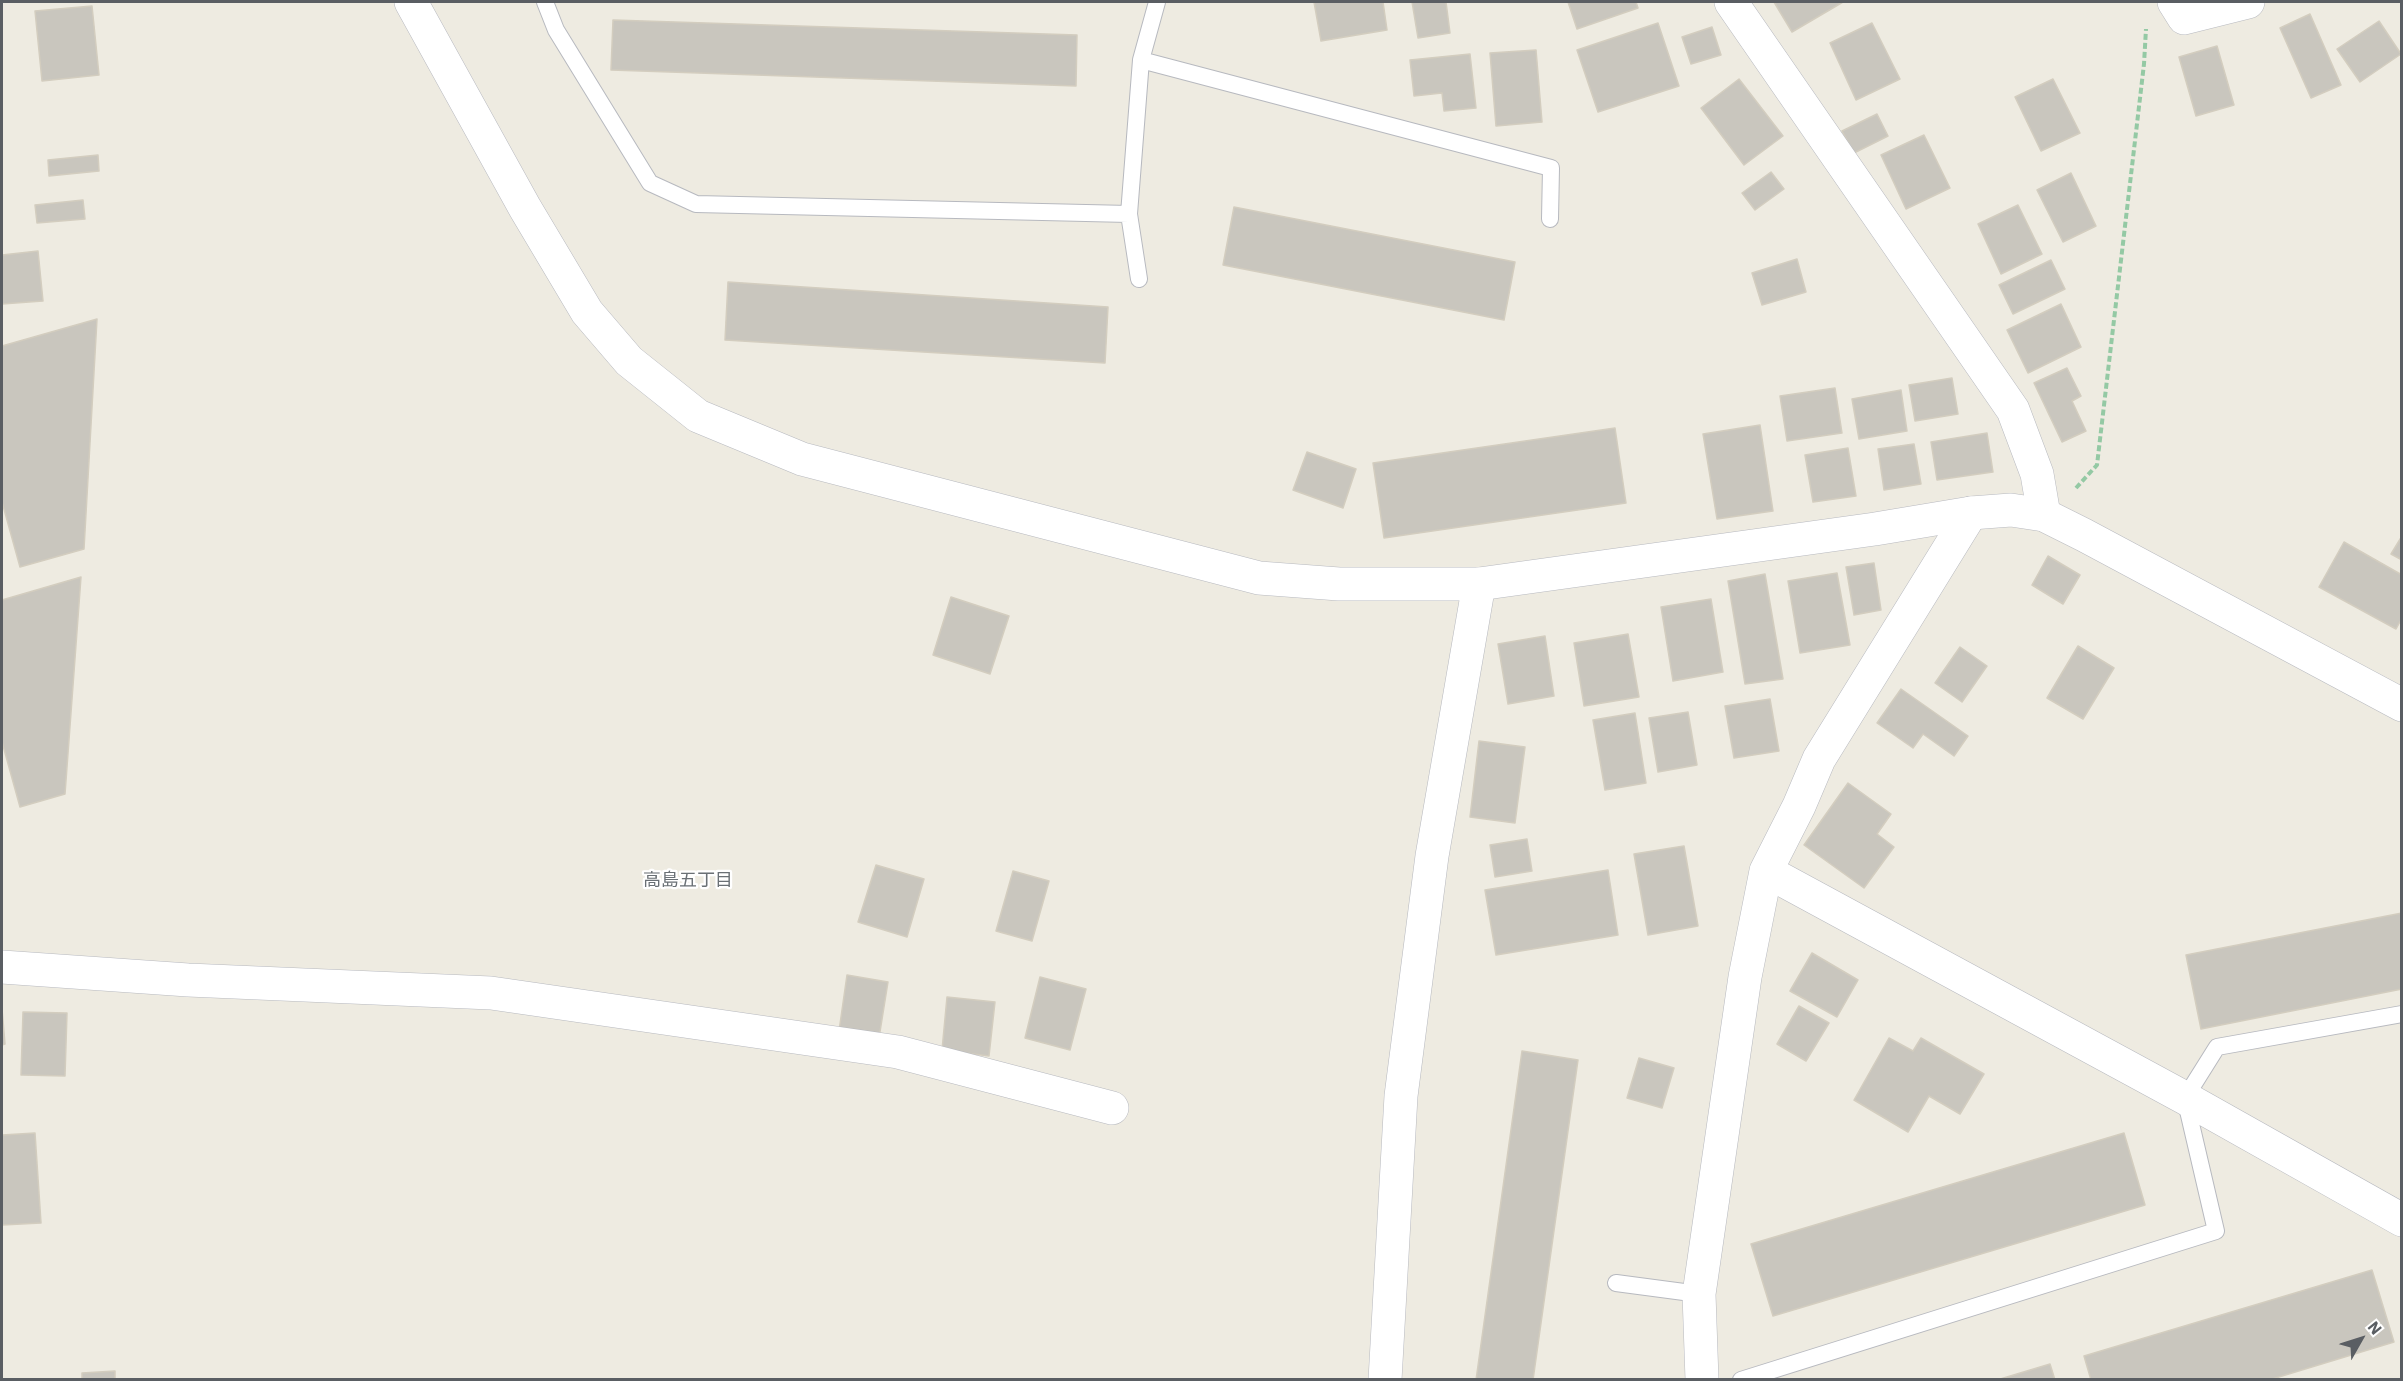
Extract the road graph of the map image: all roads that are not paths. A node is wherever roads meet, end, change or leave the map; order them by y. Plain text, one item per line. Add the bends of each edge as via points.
1 (411, 2) edge
2 (545, 2) edge
3 (1156, 2) edge
4 (1731, 2) edge
5 (2175, 2) edge
6 (2248, 2) edge
7 (1141, 60) junction
8 (1129, 214) junction
9 (1550, 219) dead end
10 (1139, 279) dead end
11 (1971, 513) junction
12 (2044, 515) junction
13 (1479, 584) junction
14 (2402, 705) edge
15 (1766, 870) junction
16 (2, 967) edge
17 (2402, 1014) edge
18 (2185, 1098) junction
19 (1112, 1108) dead end
20 (2402, 1220) edge
21 (1616, 1283) dead end
22 (1699, 1294) junction
23 (1385, 1380) edge
24 (1702, 1380) edge
25 (1741, 1380) edge

1 - 13 street via 587,312 629,361 698,416 801,459 1259,578 1339,584
2 - 8 lane via 556,30 650,183 696,204
3 - 7 lane
4 - 12 street via 2013,410 2037,474
5 - 6 street via 2184,18
7 - 8 lane
7 - 9 lane via 1551,168
8 - 10 lane
11 - 12 street via 2011,510
11 - 13 street
11 - 15 street via 1819,759
12 - 14 street
13 - 23 street via 1432,856 1401,1096
15 - 18 street
15 - 22 street via 1743,988
16 - 19 street via 188,980 491,993 898,1052
17 - 18 lane via 2217,1047
18 - 20 street
18 - 25 lane via 2216,1231
21 - 22 lane
22 - 24 street

